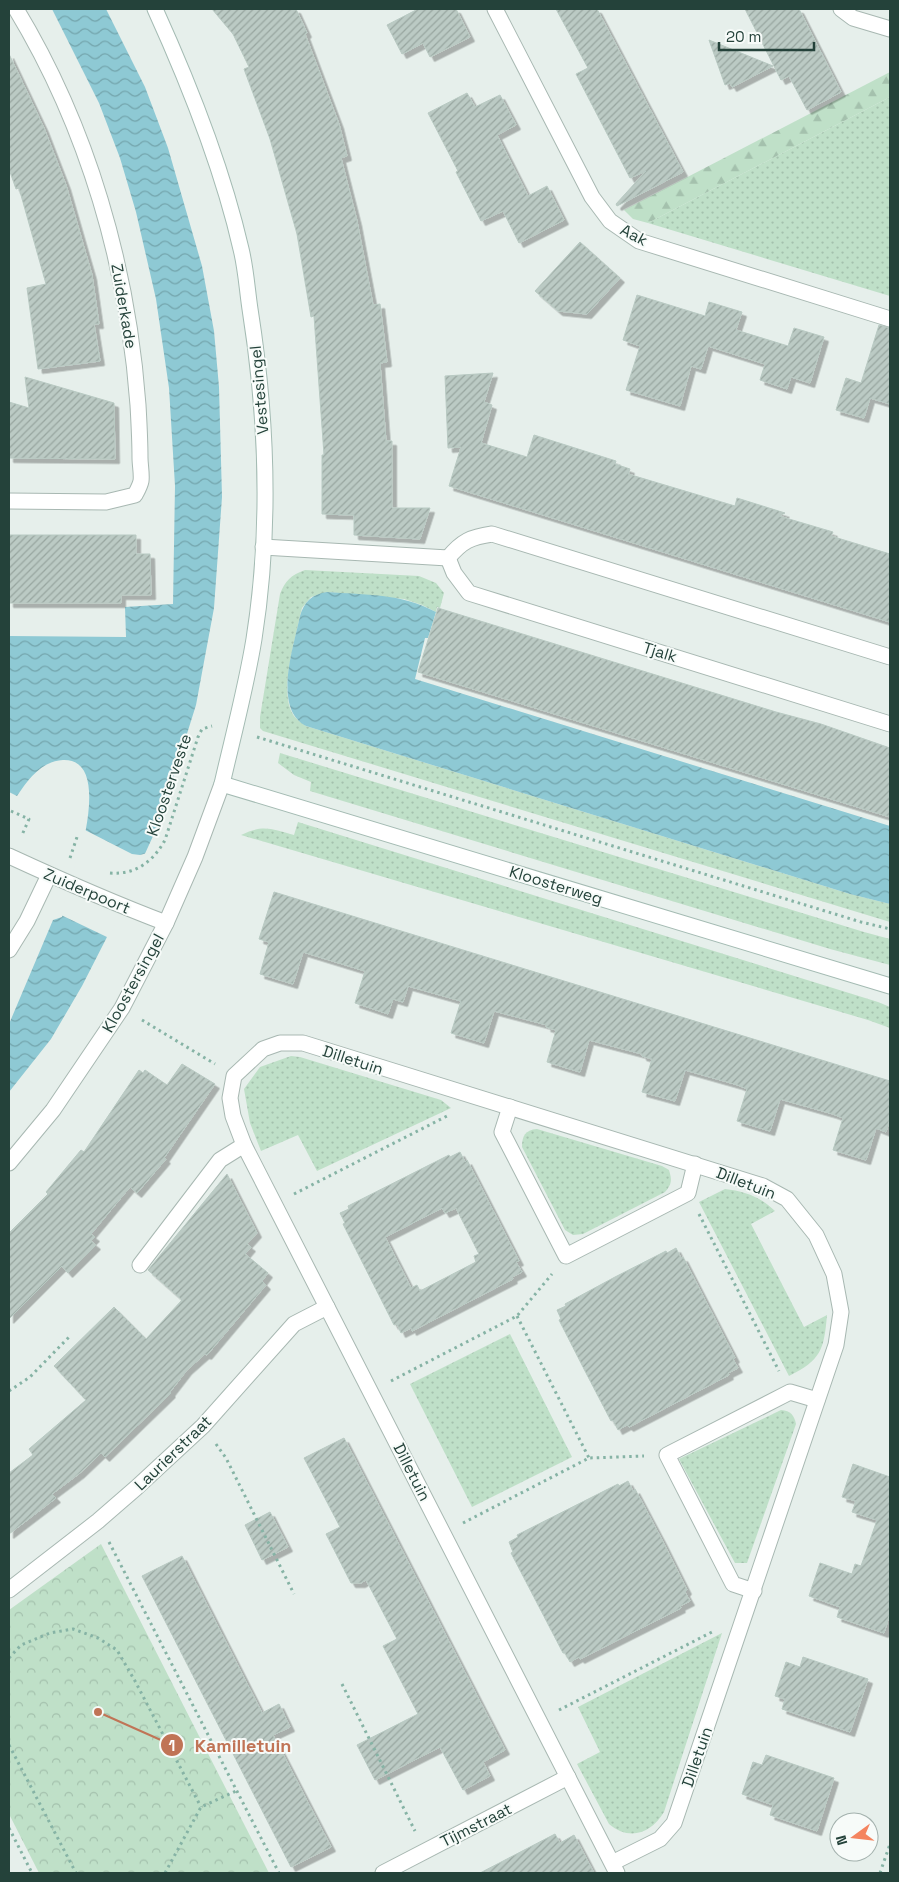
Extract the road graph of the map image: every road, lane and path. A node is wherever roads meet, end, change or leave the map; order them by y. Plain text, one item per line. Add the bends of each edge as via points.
1 (16, 9) edge
2 (155, 9) edge
3 (495, 9) edge
4 (841, 9) edge
5 (890, 29) edge
6 (890, 319) edge
7 (9, 501) edge
8 (263, 547) junction
9 (448, 558) junction
10 (890, 657) edge
11 (890, 724) edge
12 (235, 731) junction
13 (222, 784) junction
14 (11, 811) dead end
15 (78, 834) dead end
16 (22, 835) dead end
17 (9, 856) edge
18 (70, 858) dead end
19 (108, 873) dead end
20 (50, 875) junction
21 (166, 923) junction
22 (890, 929) edge
23 (9, 950) edge
24 (890, 986) edge
25 (122, 1008) junction
26 (234, 1076) junction
27 (469, 1095) junction
28 (510, 1107) junction
29 (244, 1144) junction
30 (9, 1163) edge
31 (695, 1164) junction
32 (688, 1193) junction
33 (274, 1204) junction
34 (566, 1256) junction
35 (140, 1265) dead end
36 (327, 1307) junction
37 (517, 1316) junction
38 (70, 1336) dead end
39 (9, 1391) edge
40 (370, 1391) junction
41 (790, 1392) junction
42 (817, 1400) junction
43 (202, 1426) junction
44 (667, 1454) junction
45 (589, 1458) junction
46 (98, 1522) junction
47 (443, 1534) junction
48 (9, 1590) edge
49 (754, 1591) junction
50 (294, 1594) dead end
51 (742, 1627) junction
52 (9, 1658) edge
53 (342, 1684) dead end
54 (539, 1720) junction
55 (9, 1745) edge
56 (568, 1777) junction
57 (236, 1791) junction
58 (201, 1807) junction
59 (9, 1828) edge
60 (890, 1844) edge
61 (425, 1852) junction
62 (614, 1868) edge
63 (32, 1873) edge
64 (76, 1873) edge
65 (165, 1873) edge
66 (278, 1873) edge
67 (383, 1873) edge
68 (880, 1873) edge

1 - 7 street, Zuiderkade via 35,40 85,153 118,266 136,371 141,481 135,495 106,502
2 - 8 street, Vestesingel via 185,75 220,176 241,250 257,351 264,444
3 - 6 street, Aak via 592,197 610,221 639,241
4 - 5 street via 853,18
8 - 9 street
8 - 12 street, Vestesingel via 254,639
9 - 10 street via 457,547 473,537 492,534
9 - 11 street, Tjalk via 454,574 469,593
12 - 13 street, Vestesingel
12 - 19 path, Kloosterveste via 214,726 202,730 165,840 157,854 148,862 125,872
12 - 22 path
13 - 21 street, Kloostersingel
13 - 24 street, Kloosterweg
14 - 16 path via 28,819
15 - 18 path
17 - 20 street, Zuiderpoort
20 - 21 street, Zuiderpoort
20 - 23 street
21 - 25 street, Kloostersingel
25 - 26 path
25 - 30 street, Kloostersingel via 53,1110
26 - 27 street, Dilletuin via 263,1049 280,1043 302,1044
26 - 29 street, Dilletuin via 230,1098
27 - 28 street, Dilletuin
27 - 33 path via 465,1106
28 - 31 street, Dilletuin
28 - 34 street via 502,1132
29 - 33 street, Dilletuin
29 - 35 street via 220,1160
31 - 32 street, Dilletuin
31 - 42 street, Dilletuin via 763,1186 788,1200 816,1235 834,1274 841,1312 836,1345
32 - 34 street
32 - 41 path
33 - 36 street, Dilletuin
34 - 37 path
36 - 40 street, Dilletuin
36 - 43 street, Laurierstraat via 294,1324
37 - 40 path
37 - 45 path
38 - 39 path via 30,1377
40 - 47 street, Dilletuin
41 - 42 street
41 - 44 street
42 - 49 street, Dilletuin
43 - 46 street, Laurierstraat
43 - 50 path via 226,1458
44 - 45 path
44 - 49 street via 733,1584
45 - 47 path
46 - 48 street, Laurierstraat
46 - 57 path
47 - 54 street, Dilletuin
49 - 51 street, Dilletuin
51 - 54 path via 729,1623
51 - 62 street, Dilletuin via 674,1823 660,1839
52 - 58 path via 21,1645 50,1633 73,1629 98,1638 117,1650
53 - 61 path
54 - 56 street, Dilletuin
55 - 64 path
56 - 61 street, Tijmstraat
56 - 62 street, Dilletuin
57 - 58 path
57 - 66 path
58 - 65 path
59 - 63 path
60 - 68 path
61 - 67 street, Tijmstraat

